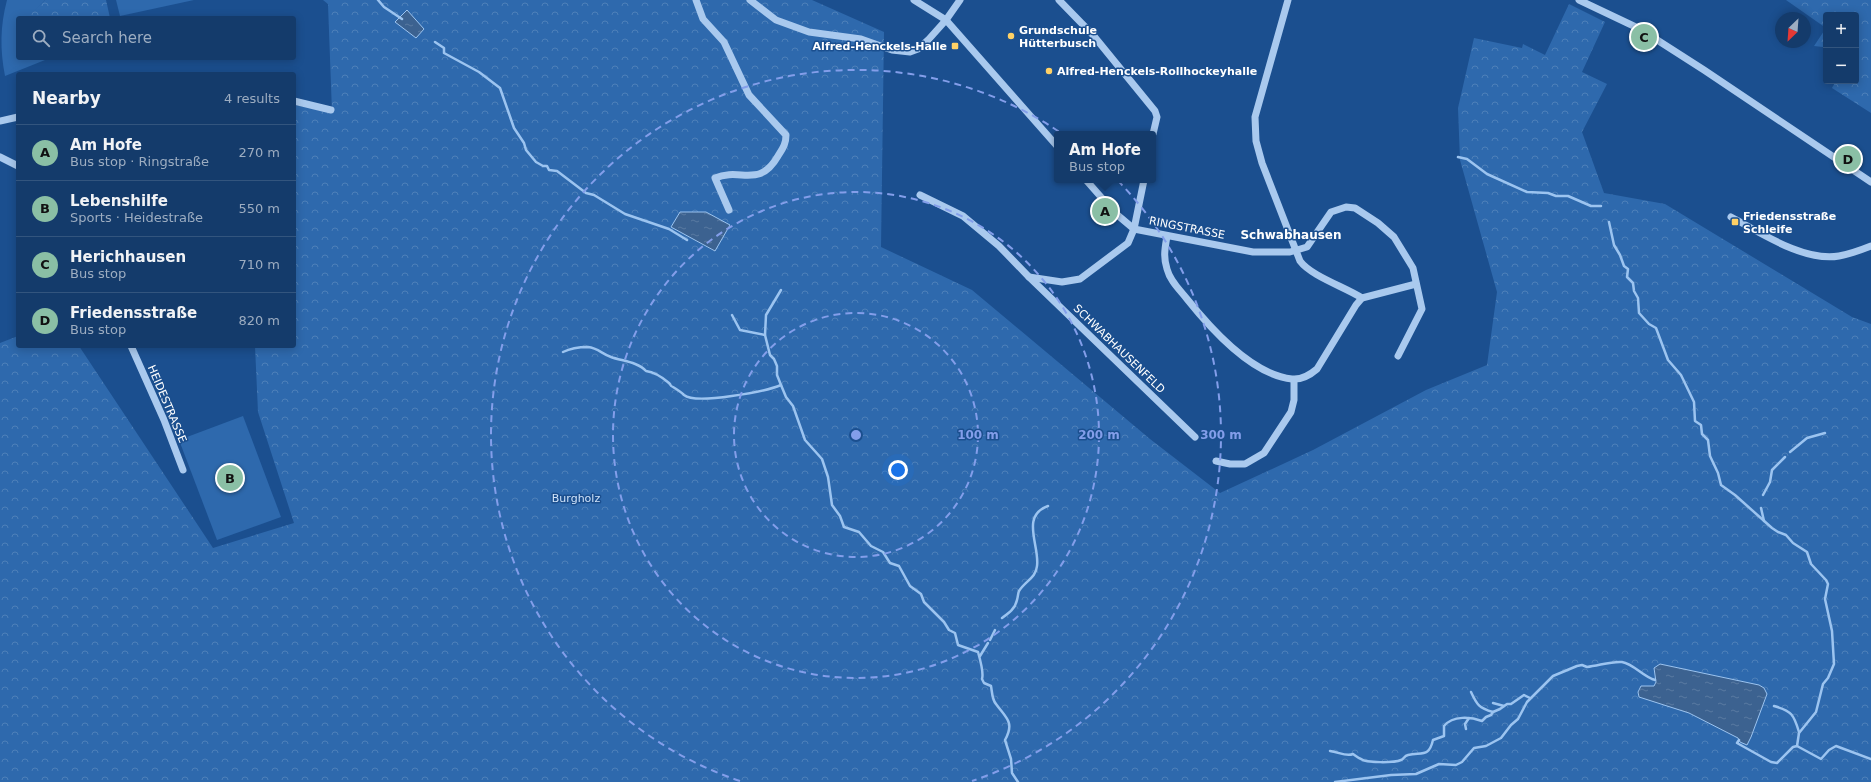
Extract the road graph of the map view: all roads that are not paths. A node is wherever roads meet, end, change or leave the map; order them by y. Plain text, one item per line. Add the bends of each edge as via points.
1 (696, 0) edge
2 (750, 0) edge
3 (914, 0) edge
4 (960, 0) edge
5 (1059, 0) edge
6 (1288, 0) edge
7 (1579, 0) edge
8 (946, 20) junction
9 (296, 101) edge
10 (331, 110) dead end
11 (16, 117) edge
12 (0, 121) edge
13 (1154, 131) edge
14 (1054, 143) edge
15 (0, 157) edge
16 (16, 165) edge
17 (1871, 182) edge
18 (1089, 183) edge
19 (1143, 183) edge
20 (920, 194) dead end
21 (729, 210) dead end
22 (1731, 217) dead end
23 (1134, 229) junction
24 (1167, 236) junction
25 (1871, 246) edge
26 (1296, 252) junction
27 (1029, 277) junction
28 (1416, 284) junction
29 (1362, 298) junction
30 (132, 348) edge
31 (1398, 356) dead end
32 (1294, 380) junction
33 (1195, 437) dead end
34 (1216, 461) dead end
35 (183, 470) dead end

1 - 21 street via 703,18 724,42 749,95 786,135 786,143 773,165 764,172 750,176 733,174 714,178
2 - 8 street via 776,20 809,32 861,39 900,52 918,49
3 - 8 street
4 - 8 street
5 - 13 street via 1105,48 1155,111 1157,116
6 - 26 street via 1255,118 1256,141 1262,163
7 - 17 street via 1640,29
8 - 14 street
9 - 10 street
11 - 12 street
15 - 16 street
18 - 23 street, RINGSTRASSE via 1115,213
19 - 23 street
20 - 27 street, SCHWABHAUSENFELD via 963,216 999,246
22 - 25 street via 1784,244 1813,255 1838,256
23 - 24 street, RINGSTRASSE
23 - 27 street via 1128,243 1080,279 1062,282
24 - 26 street, RINGSTRASSE via 1253,252
24 - 32 street via 1163,255 1167,270 1174,283 1208,325 1225,342 1259,366
26 - 28 street via 1307,247 1331,212 1346,207 1355,208 1394,237 1413,268
26 - 29 street via 1300,261 1309,270 1348,288
27 - 33 street, SCHWABHAUSENFELD
28 - 29 street
28 - 31 street via 1421,314
29 - 32 street via 1317,368 1308,376
30 - 35 street, HEIDESTRASSE
32 - 34 street via 1291,412 1264,453 1245,464

